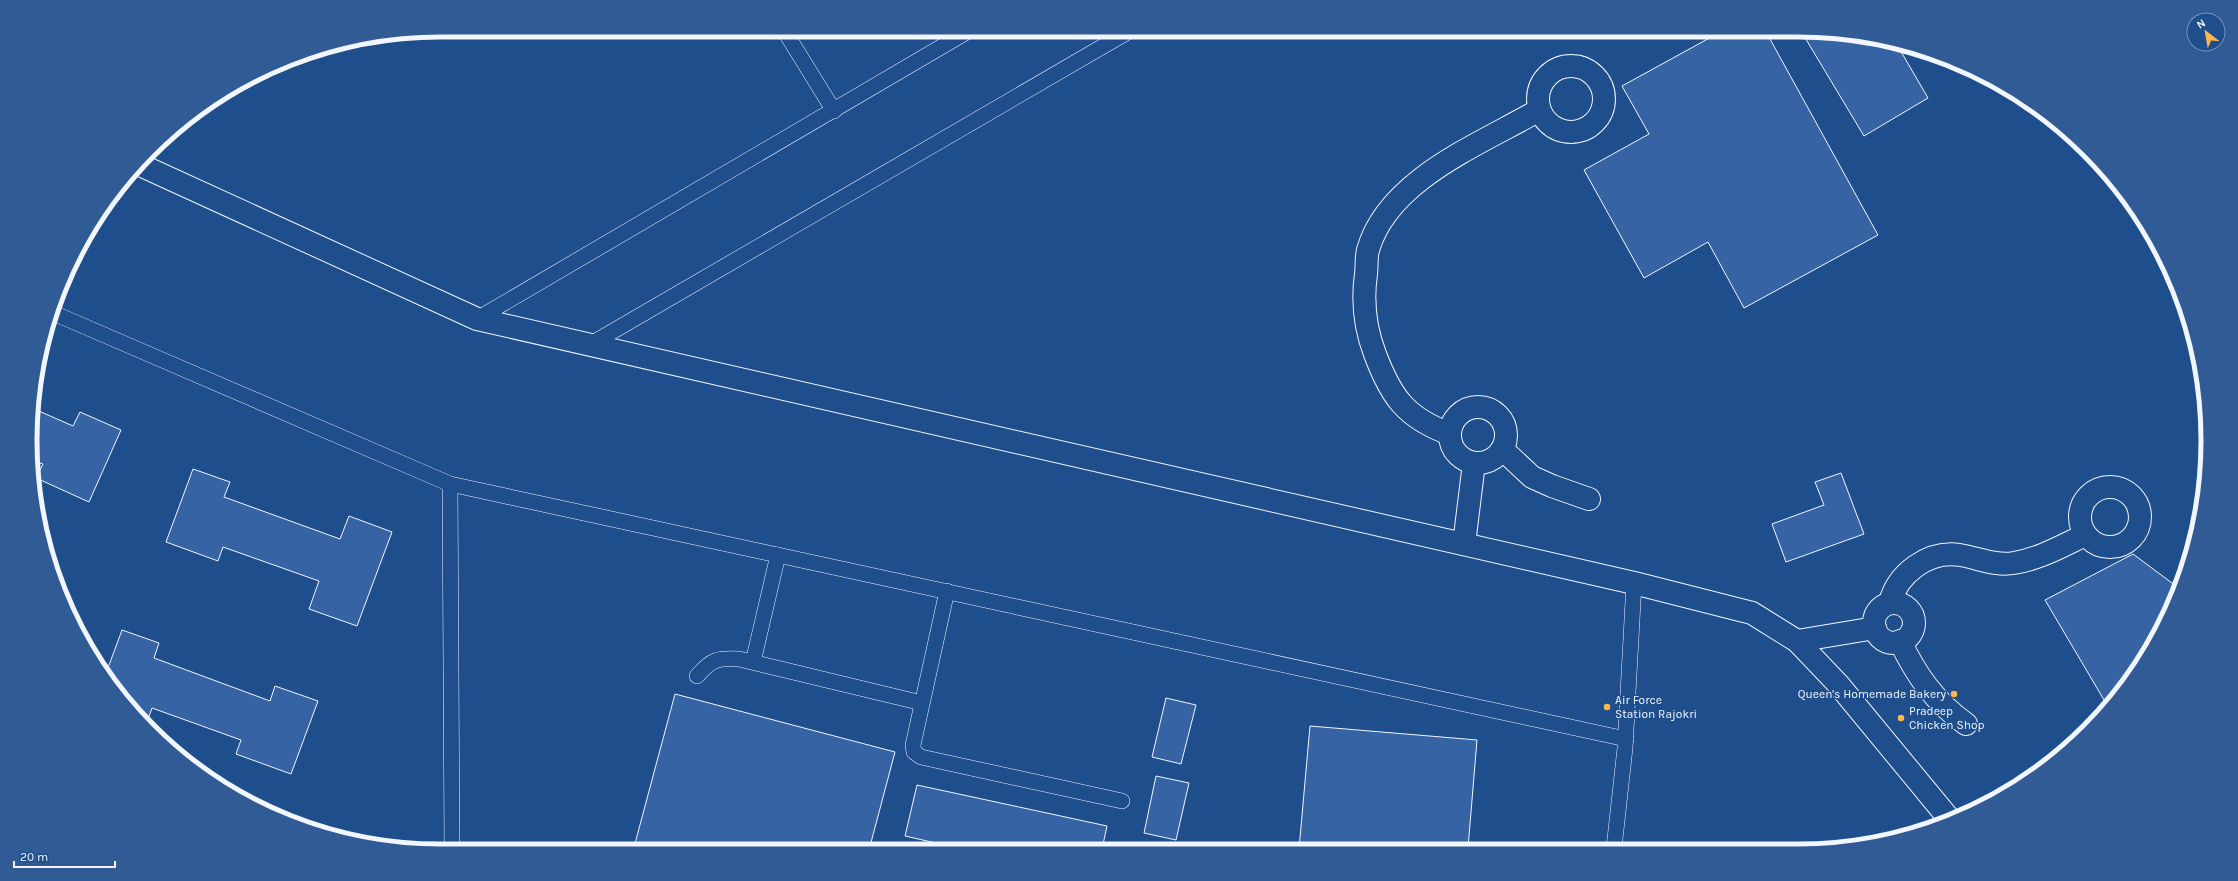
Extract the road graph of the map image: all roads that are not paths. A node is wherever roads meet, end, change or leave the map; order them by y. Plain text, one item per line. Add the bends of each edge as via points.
1 (788, 37) edge
2 (958, 37) edge
3 (1119, 37) edge
4 (1540, 110) dead end
5 (834, 111) junction
6 (144, 167) edge
7 (57, 315) edge
8 (477, 318) junction
9 (591, 344) junction
10 (1450, 434) junction
11 (1502, 449) junction
12 (1474, 463) junction
13 (450, 484) junction
14 (1589, 499) dead end
15 (2085, 535) dead end
16 (1464, 544) junction
17 (778, 555) junction
18 (1634, 582) junction
19 (947, 591) junction
20 (1890, 603) junction
21 (1875, 628) junction
22 (1900, 641) junction
23 (1797, 642) junction
24 (753, 662) junction
25 (698, 676) dead end
26 (922, 703) junction
27 (1966, 724) dead end
28 (1626, 739) junction
29 (1122, 802) dead end
30 (1946, 815) edge
31 (452, 844) edge
32 (1614, 844) edge

1 - 5 lane
2 - 5 lane
3 - 9 lane
4 - 10 street via 1435,169 1407,190 1385,215 1368,250 1363,295 1368,336 1382,372 1394,394 1408,411 1428,426
5 - 8 lane
6 - 8 street
7 - 13 lane
8 - 9 street
9 - 16 street
10 - 11 street via 1452,426 1463,411 1472,408 1490,410 1498,415 1506,431 1506,441
10 - 12 street via 1455,452 1462,459
11 - 12 street via 1488,462
11 - 14 street via 1532,477
12 - 16 street
13 - 17 lane
13 - 31 lane
15 - 20 street via 2034,558 2014,563 1996,564 1958,555 1939,557 1909,570 1898,583
16 - 18 street
17 - 19 lane
17 - 24 lane
18 - 23 street via 1752,613
18 - 28 lane
19 - 26 lane
19 - 28 lane
20 - 21 street via 1875,616
20 - 22 street via 1904,606 1913,616 1910,634
21 - 22 street via 1888,642
21 - 23 street
22 - 27 street via 1924,684 1935,698
23 - 30 street via 1838,684
24 - 25 lane via 722,658 709,662
24 - 26 lane
26 - 29 lane via 912,745 914,752 921,757
28 - 32 lane

